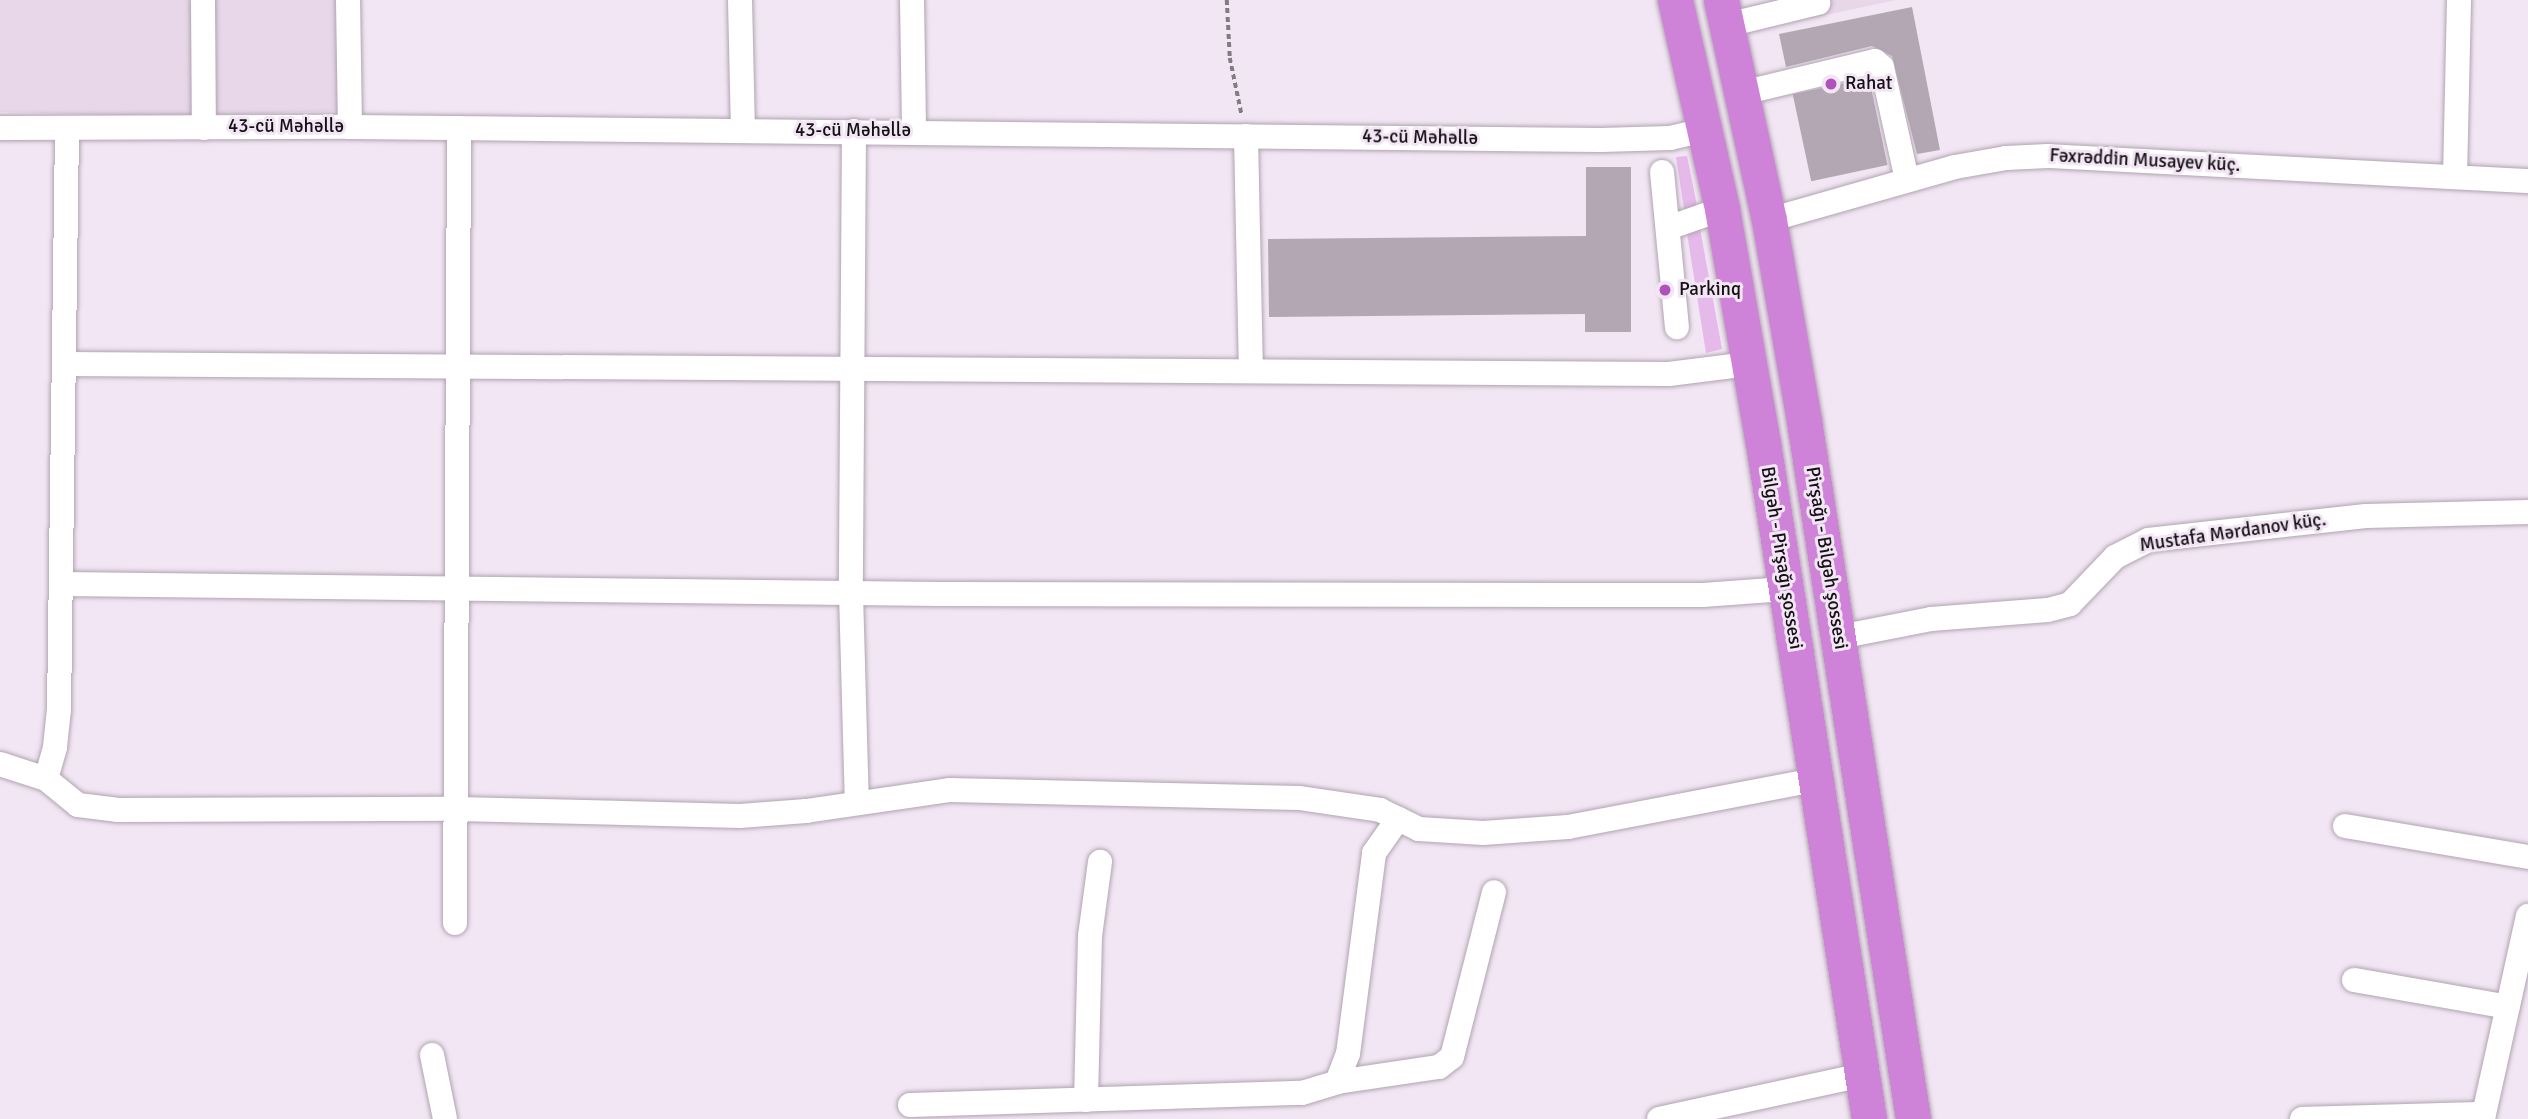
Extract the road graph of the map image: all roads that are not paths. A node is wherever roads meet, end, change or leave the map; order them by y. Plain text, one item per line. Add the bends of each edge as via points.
1 (203, 0) edge
2 (348, 0) edge
3 (740, 0) edge
4 (912, 0) edge
5 (1675, 0) edge
6 (2459, 0) edge
7 (1818, 3) dead end
8 (1724, 12) edge
9 (1742, 93) junction
10 (350, 127) junction
11 (0, 128) edge
12 (67, 128) junction
13 (204, 128) junction
14 (459, 128) junction
15 (1704, 130) junction
16 (743, 131) junction
17 (854, 131) junction
18 (914, 131) junction
19 (1246, 136) junction
20 (1662, 172) dead end
21 (2455, 177) junction
22 (1907, 180) junction
23 (2528, 181) edge
24 (1722, 209) junction
25 (1769, 220) junction
26 (1668, 228) junction
27 (1677, 327) dead end
28 (65, 364) junction
29 (460, 364) junction
30 (1748, 364) junction
31 (852, 369) junction
32 (1251, 371) junction
33 (2528, 512) edge
34 (62, 584) junction
35 (459, 586) junction
36 (1785, 589) junction
37 (851, 593) junction
38 (1839, 637) junction
39 (0, 764) edge
40 (46, 779) junction
41 (1815, 780) junction
42 (857, 803) junction
43 (458, 809) junction
44 (1398, 819) junction
45 (2345, 827) dead end
46 (2528, 857) edge
47 (1100, 862) dead end
48 (1494, 892) dead end
49 (2528, 916) edge
50 (455, 923) dead end
51 (2354, 980) dead end
52 (2508, 1007) junction
53 (432, 1055) dead end
54 (1862, 1075) junction
55 (1337, 1082) junction
56 (1086, 1100) junction
57 (910, 1105) dead end
58 (1869, 1117) edge
59 (2487, 1117) edge
60 (445, 1119) edge
61 (1660, 1119) edge
62 (1913, 1119) edge
63 (2302, 1119) edge

1 - 13 street
2 - 10 street
3 - 16 street
4 - 18 street
5 - 15 highway, Bilgəh - Pirşağı şossesi
6 - 21 street
7 - 8 street
8 - 9 highway, Pirşağı - Bilgəh şossesi
9 - 22 street via 1864,60 1875,61 1882,67
9 - 25 highway, Pirşağı - Bilgəh şossesi
10 - 13 street, 43-cü Məhəllə
10 - 14 street, 43-cü Məhəllə
11 - 12 street, 43-cü Məhəllə
12 - 13 street, 43-cü Məhəllə
12 - 28 street
14 - 16 street, 43-cü Məhəllə
14 - 29 street
15 - 19 street, 43-cü Məhəllə via 1641,140
15 - 24 highway, Bilgəh - Pirşağı şossesi
16 - 17 street, 43-cü Məhəllə
17 - 18 street, 43-cü Məhəllə
17 - 31 street
18 - 19 street, 43-cü Məhəllə
19 - 32 street
20 - 26 street
21 - 22 street, Fəxrəddin Musayev küç. via 2048,156 2006,158
21 - 23 street, Fəxrəddin Musayev küç.
22 - 25 street, Fəxrəddin Musayev küç.
24 - 26 street
24 - 30 highway, Bilgəh - Pirşağı şossesi
25 - 38 highway, Pirşağı - Bilgəh şossesi
26 - 27 street
28 - 29 street
28 - 34 street
29 - 31 street
29 - 35 street
30 - 32 street via 1669,373
30 - 36 highway, Bilgəh - Pirşağı şossesi
31 - 32 street
31 - 37 street
33 - 38 street, Mustafa Mərdanov küç. via 2365,516 2148,540 2115,557 2070,604 2048,610 1917,621
34 - 35 street
34 - 40 street via 59,710
35 - 37 street
35 - 43 street
36 - 37 street via 1703,595
36 - 41 highway, Bilgəh - Pirşağı şossesi
37 - 42 street
38 - 62 highway, Pirşağı - Bilgəh şossesi
39 - 40 street
40 - 43 street via 68,799 88,808
41 - 44 street via 1568,828 1437,832
41 - 54 highway, Bilgəh - Pirşağı şossesi
42 - 43 street via 740,816
42 - 44 street via 950,790 1299,798 1356,805
43 - 50 street
44 - 55 street via 1374,853 1348,1054
45 - 46 street
47 - 56 street via 1090,936
48 - 55 street via 1451,1057 1439,1068
49 - 52 street
51 - 52 street
52 - 59 street
53 - 60 street
54 - 58 highway, Bilgəh - Pirşağı şossesi
54 - 61 street
55 - 56 street via 1302,1093
56 - 57 street
59 - 63 street

